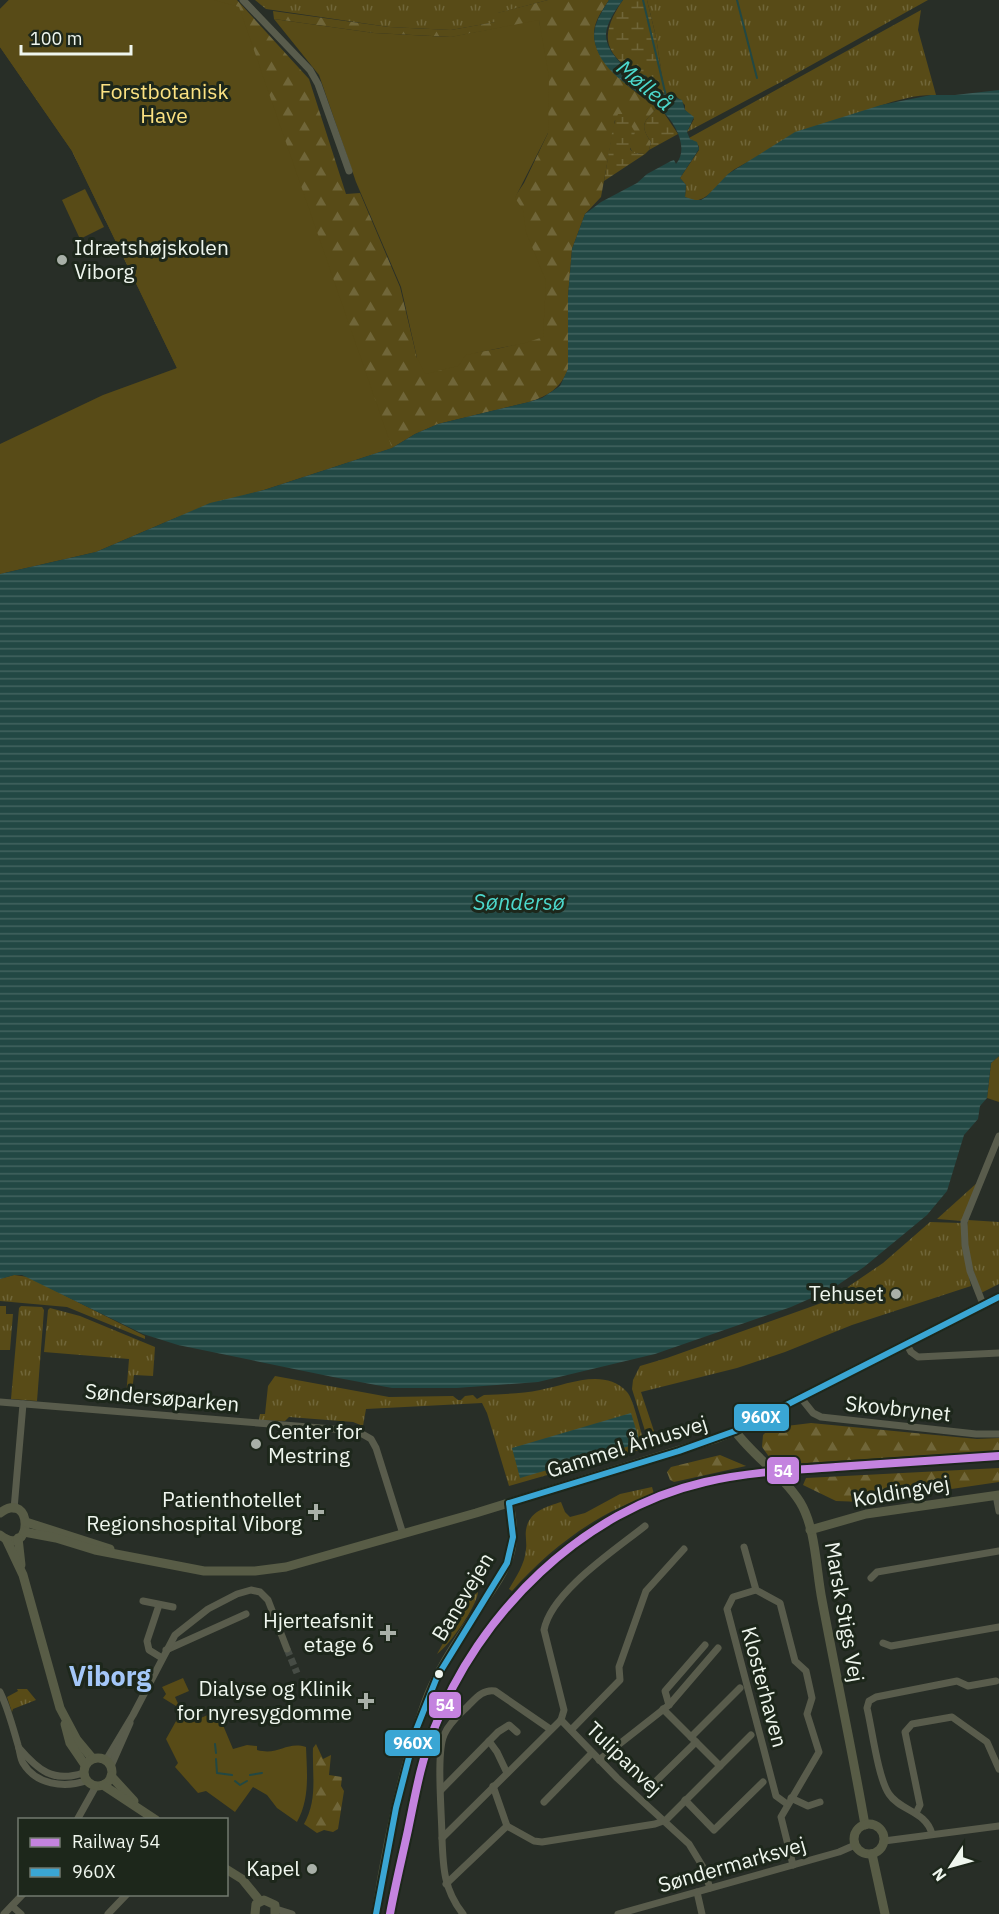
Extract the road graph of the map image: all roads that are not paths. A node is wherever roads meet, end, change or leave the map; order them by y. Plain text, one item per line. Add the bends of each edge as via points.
1 (243, 0) edge
2 (349, 171) dead end
3 (999, 1136) edge
4 (999, 1297) edge
5 (983, 1304) junction
6 (906, 1343) junction
7 (999, 1353) edge
8 (801, 1398) junction
9 (0, 1402) edge
10 (24, 1404) junction
11 (735, 1431) junction
12 (999, 1434) edge
13 (998, 1495) edge
14 (509, 1503) junction
15 (14, 1509) junction
16 (999, 1511) edge
17 (0, 1513) edge
18 (26, 1522) junction
19 (645, 1526) dead end
20 (810, 1530) junction
21 (402, 1534) junction
22 (21, 1535) junction
23 (2, 1537) edge
24 (744, 1547) dead end
25 (684, 1549) dead end
26 (999, 1551) edge
27 (121, 1554) junction
28 (22, 1570) junction
29 (871, 1578) dead end
30 (756, 1590) junction
31 (143, 1601) dead end
32 (159, 1605) junction
33 (173, 1607) dead end
34 (246, 1614) dead end
35 (999, 1627) edge
36 (178, 1632) junction
37 (196, 1636) junction
38 (884, 1643) dead end
39 (705, 1645) dead end
40 (718, 1648) dead end
41 (287, 1649) tunnel mouth
42 (166, 1650) junction
43 (162, 1658) junction
44 (996, 1681) dead end
45 (740, 1688) dead end
46 (0, 1692) edge
47 (666, 1707) junction
48 (561, 1720) junction
49 (550, 1730) junction
50 (571, 1730) junction
51 (517, 1732) dead end
52 (751, 1735) dead end
53 (693, 1739) junction
54 (489, 1741) junction
55 (592, 1753) junction
56 (599, 1760) junction
57 (720, 1766) junction
58 (109, 1768) junction
59 (86, 1769) junction
60 (999, 1769) edge
61 (507, 1773) junction
62 (763, 1782) dead end
63 (100, 1786) junction
64 (493, 1786) junction
65 (648, 1789) dead end
66 (441, 1790) junction
67 (685, 1800) junction
68 (789, 1801) junction
69 (544, 1802) dead end
70 (820, 1802) dead end
71 (916, 1813) junction
72 (78, 1818) edge
73 (151, 1818) edge
74 (666, 1820) junction
75 (865, 1825) junction
76 (507, 1826) junction
77 (999, 1826) edge
78 (932, 1834) junction
79 (442, 1838) junction
80 (884, 1841) junction
81 (855, 1845) junction
82 (872, 1854) junction
83 (793, 1865) junction
84 (228, 1870) edge
85 (446, 1884) junction
86 (710, 1888) junction
87 (697, 1892) junction
88 (21, 1896) edge
89 (125, 1896) edge
90 (260, 1901) junction
91 (651, 1904) junction
92 (12, 1906) junction
93 (276, 1912) edge
94 (4, 1914) edge
95 (21, 1914) edge
96 (108, 1914) edge
97 (255, 1914) edge
98 (292, 1914) edge
99 (376, 1914) edge
100 (463, 1914) edge
101 (618, 1914) edge
102 (652, 1914) edge
103 (702, 1914) edge
104 (885, 1914) edge

1 - 2 street via 310,70
3 - 5 street via 964,1222 970,1271
4 - 5 street, Gammel Århusvej
5 - 6 street, Gammel Århusvej
6 - 7 street via 918,1357
6 - 8 street, Gammel Århusvej
8 - 11 street, Gammel Århusvej
8 - 12 street, Skovbrynet via 821,1417
9 - 10 street, Søndersøparken
10 - 15 street
10 - 21 street, Søndersøparken via 357,1431 371,1439 376,1448
11 - 14 street, Gammel Århusvej
11 - 20 street, Marsk Stigs Vej via 801,1503
13 - 16 street
13 - 20 street, Koldingvej via 878,1512
14 - 21 street, Gammel Århusvej
14 - 99 street, Banevejen via 513,1540 509,1558 454,1646 425,1704 399,1789
15 - 17 street
15 - 18 street via 22,1513
18 - 22 street
18 - 27 street
19 - 48 street via 579,1579 551,1609 546,1620 544,1630 564,1710
20 - 75 street, Marsk Stigs Vej
21 - 27 street, Gammel Århusvej via 314,1560 255,1571 204,1571
22 - 23 street
22 - 27 street via 57,1538
22 - 28 street
23 - 28 street
24 - 30 street
25 - 50 street via 646,1592 620,1667 620,1680
26 - 29 street via 877,1572
28 - 59 street via 70,1743
30 - 68 street, Klosterhaven via 780,1603 795,1661 806,1671 812,1698 807,1714 819,1752
30 - 68 street, Klosterhaven via 733,1597 727,1609 776,1796
31 - 32 street
32 - 33 street
32 - 43 street via 147,1646
34 - 37 street
35 - 38 street via 891,1646
36 - 37 street
36 - 41 street via 208,1609 251,1590 268,1600
36 - 42 street
37 - 42 street
39 - 47 street via 665,1691
40 - 47 street
42 - 43 street
43 - 58 street
44 - 71 street via 968,1686 957,1682 869,1701 867,1707 887,1792
45 - 53 street, Tulipanvej
46 - 59 street via 19,1748 36,1766 66,1777
47 - 53 street
47 - 56 street
48 - 49 street
48 - 50 street, Tulipanvej
49 - 61 street
49 - 66 street via 495,1691 482,1693 443,1736
50 - 55 street, Tulipanvej
51 - 54 street via 509,1725
52 - 57 street, Tulipanvej
53 - 57 street
53 - 65 street, Tulipanvej
54 - 61 street
54 - 66 street
55 - 56 street, Tulipanvej
55 - 69 street
56 - 74 street, Tulipanvej
57 - 67 street, Tulipanvej
58 - 59 street via 99,1757
58 - 63 street
58 - 73 street
59 - 63 street
60 - 71 street via 987,1742 952,1716 912,1724 905,1732 920,1805
61 - 64 street
62 - 67 street, Tulipanvej via 714,1830
63 - 72 street
63 - 73 street
64 - 76 street
64 - 79 street
66 - 79 street
67 - 74 street, Tulipanvej
68 - 70 street via 808,1806
68 - 83 street, Klosterhaven via 781,1817
71 - 78 street via 930,1826
74 - 76 street via 542,1842
74 - 86 street, Tulipanvej via 694,1851
75 - 80 street via 879,1828
75 - 81 street via 857,1830
76 - 85 street
77 - 78 street
78 - 80 street
79 - 85 street
80 - 82 street via 880,1850
81 - 82 street
81 - 83 street, Søndermarksvej
82 - 104 street
83 - 86 street, Søndermarksvej
84 - 90 street via 242,1879
85 - 100 street
86 - 87 street, Søndermarksvej
87 - 91 street, Søndermarksvej
87 - 103 street
88 - 92 street
89 - 96 street
90 - 93 street via 272,1902
90 - 97 street via 254,1908
91 - 101 street, Søndermarksvej
91 - 102 street
92 - 94 street
92 - 95 street
93 - 98 street

